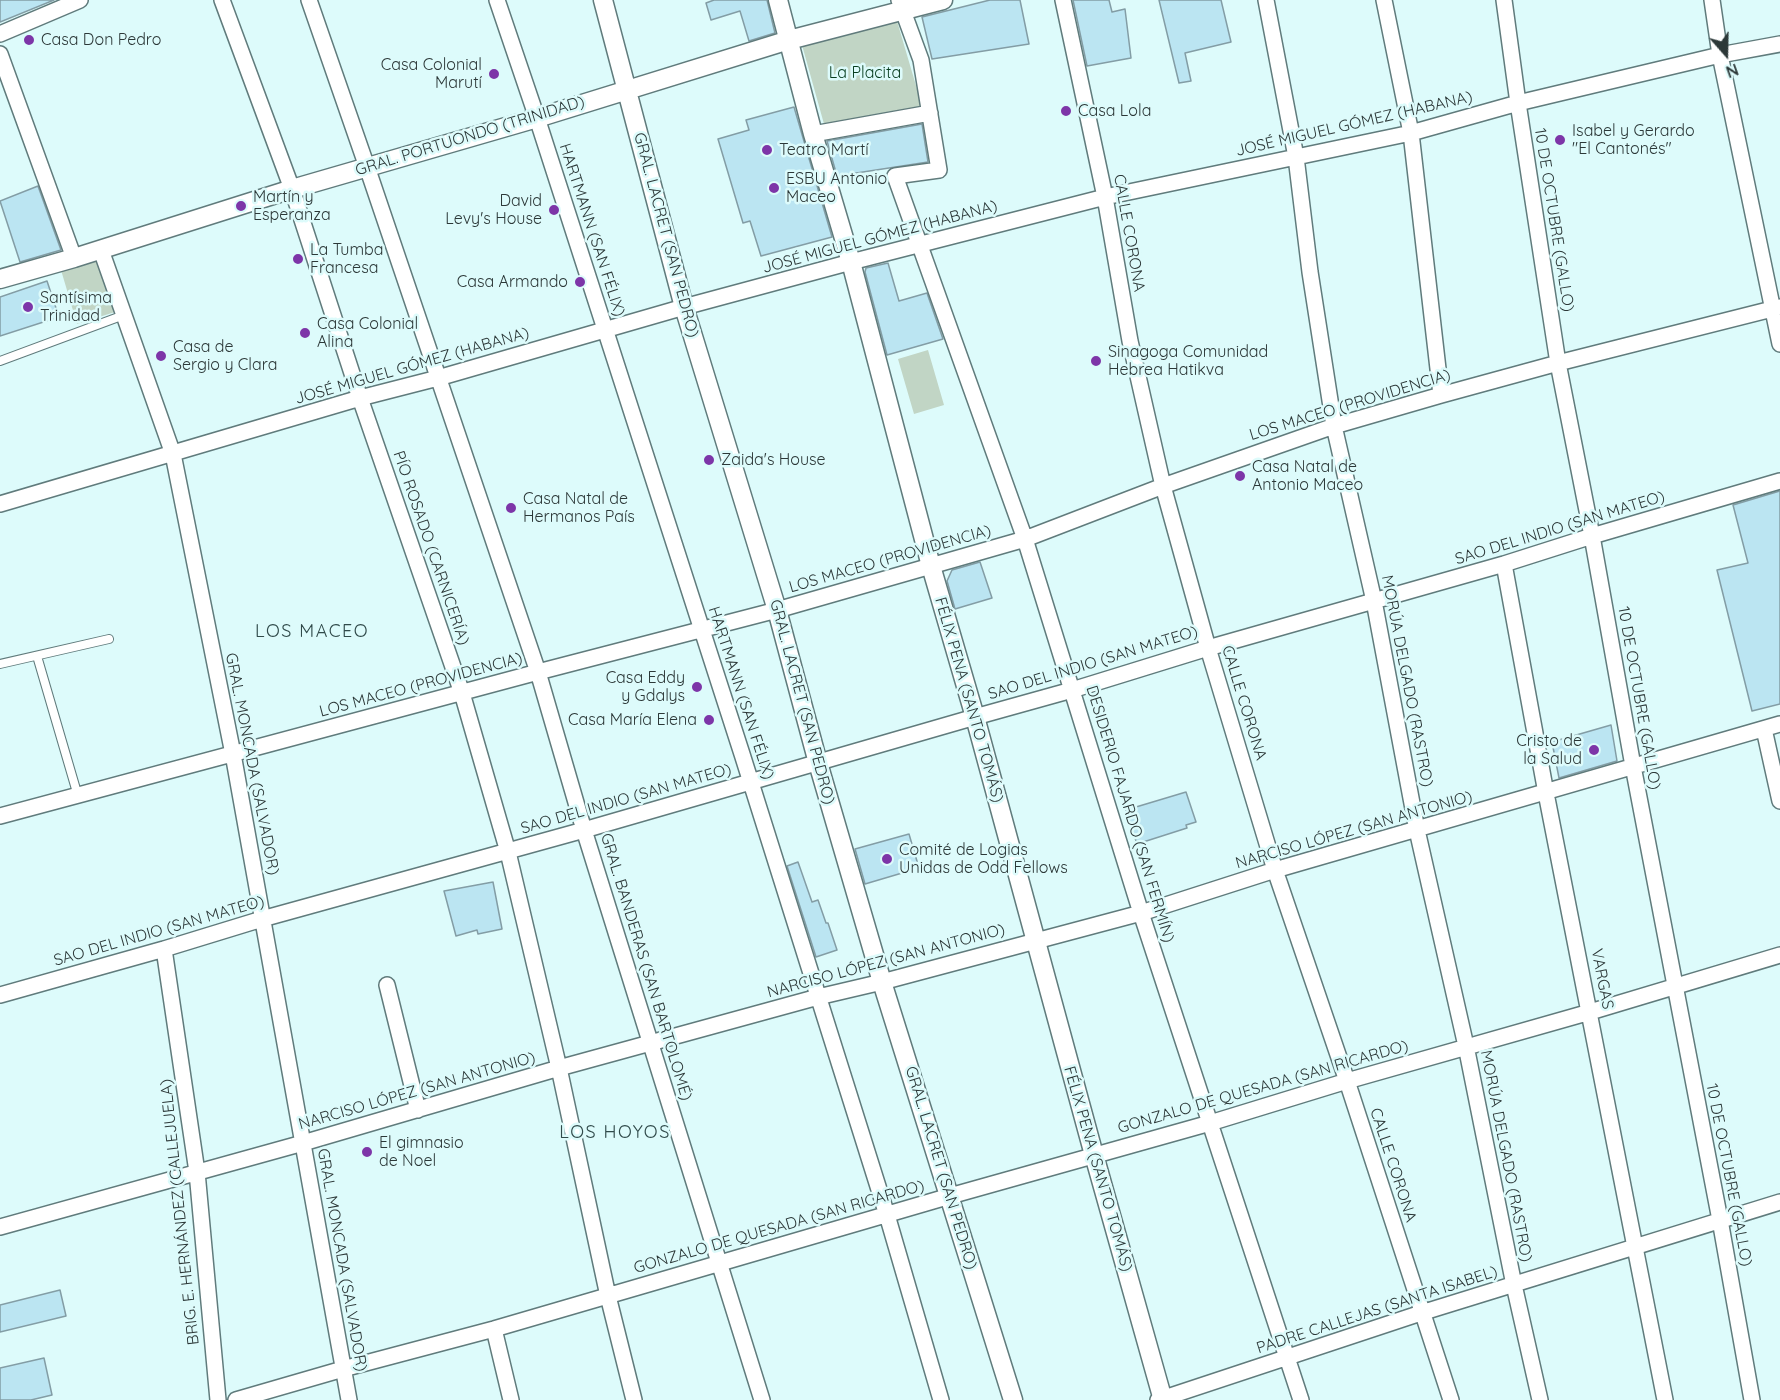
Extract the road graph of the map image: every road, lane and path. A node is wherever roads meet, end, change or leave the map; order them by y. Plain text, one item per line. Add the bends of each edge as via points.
1 (80, 0) edge
2 (222, 0) edge
3 (309, 0) edge
4 (497, 0) edge
5 (603, 0) edge
6 (778, 0) edge
7 (943, 0) edge
8 (1063, 0) edge
9 (1266, 0) edge
10 (1384, 0) edge
11 (1504, 0) edge
12 (1712, 0) edge
13 (901, 5) edge
14 (0, 34) edge
15 (789, 40) junction
16 (1780, 44) edge
17 (0, 54) edge
18 (1720, 55) junction
19 (627, 89) junction
20 (1518, 103) junction
21 (930, 113) junction
22 (537, 118) junction
23 (1411, 133) junction
24 (813, 134) junction
25 (1296, 156) junction
26 (367, 167) junction
27 (292, 189) junction
28 (1105, 197) junction
29 (919, 245) junction
30 (101, 250) junction
31 (74, 258) junction
32 (851, 262) junction
33 (0, 279) edge
34 (684, 308) junction
35 (1776, 308) edge
36 (124, 315) junction
37 (605, 330) junction
38 (1780, 344) edge
39 (0, 361) edge
40 (1558, 363) junction
41 (438, 378) junction
42 (1441, 395) junction
43 (360, 398) junction
44 (1334, 426) junction
45 (173, 454) junction
46 (1780, 481) edge
47 (1163, 486) junction
48 (0, 504) edge
49 (1592, 536) junction
50 (1025, 539) junction
51 (1504, 564) junction
52 (931, 566) junction
53 (1374, 601) junction
54 (777, 610) junction
55 (701, 631) junction
56 (109, 639) dead end
57 (1208, 648) junction
58 (37, 656) junction
59 (0, 664) edge
60 (538, 672) junction
61 (1072, 690) junction
62 (462, 693) junction
63 (975, 717) junction
64 (1780, 724) edge
65 (1764, 729) junction
66 (233, 754) junction
67 (818, 763) junction
68 (1632, 766) junction
69 (751, 782) junction
70 (1546, 793) junction
71 (78, 796) junction
72 (1780, 801) edge
73 (0, 816) edge
74 (584, 830) junction
75 (1417, 830) junction
76 (508, 852) junction
77 (1275, 870) junction
78 (1141, 913) junction
79 (262, 919) junction
80 (1035, 941) junction
81 (165, 949) junction
82 (1780, 955) edge
83 (882, 982) junction
84 (387, 985) dead end
85 (1674, 986) junction
86 (0, 995) edge
87 (818, 997) junction
88 (1590, 1012) junction
89 (652, 1043) junction
90 (1466, 1046) junction
91 (559, 1068) junction
92 (1347, 1081) junction
93 (418, 1110) junction
94 (1210, 1123) junction
95 (303, 1143) junction
96 (1094, 1155) junction
97 (197, 1172) junction
98 (950, 1196) junction
99 (1780, 1202) edge
100 (887, 1215) junction
101 (1720, 1220) junction
102 (0, 1227) edge
103 (1634, 1246) junction
104 (719, 1264) junction
105 (1514, 1285) junction
106 (608, 1296) junction
107 (1421, 1313) junction
108 (494, 1329) junction
109 (1288, 1358) junction
110 (343, 1369) junction
111 (1161, 1399) edge
112 (218, 1400) edge
113 (236, 1400) edge
114 (349, 1400) edge
115 (511, 1400) edge
116 (634, 1400) edge
117 (762, 1400) edge
118 (941, 1400) edge
119 (1013, 1400) edge
120 (1301, 1400) edge
121 (1450, 1400) edge
122 (1540, 1400) edge
123 (1665, 1400) edge
124 (1752, 1400) edge

1 - 14 street
2 - 27 street, PÍO ROSADO (CARNICERÍA)
3 - 26 street, GRAL. BANDERAS (SAN BARTOLOMÉ)
4 - 22 street, HARTMANN (SAN FÉLIX)
5 - 19 street, GRAL. LACRET (SAN PEDRO)
6 - 15 street, FÉLIX PENA (SANTO TOMÁS)
7 - 13 street, GRAL. PORTUONDO (TRINIDAD)
8 - 28 street, CALLE CORONA
9 - 25 street, MORÚA DELGADO (RASTRO)
10 - 23 street
11 - 20 street, 10 DE OCTUBRE (GALLO)
12 - 18 street
13 - 15 street, GRAL. PORTUONDO (TRINIDAD)
13 - 21 street, DESIDERIO FAJARDO (SAN FERMÍN) via 921,60
15 - 19 street, GRAL. PORTUONDO (TRINIDAD)
15 - 24 street, FÉLIX PENA (SANTO TOMÁS)
16 - 18 street, JOSÉ MIGUEL GÓMEZ (HABANA)
17 - 31 street
18 - 20 street, JOSÉ MIGUEL GÓMEZ (HABANA)
18 - 35 street
19 - 22 street, GRAL. PORTUONDO (TRINIDAD)
19 - 34 street, GRAL. LACRET (SAN PEDRO)
20 - 23 street, JOSÉ MIGUEL GÓMEZ (HABANA)
20 - 40 street, 10 DE OCTUBRE (GALLO)
21 - 24 street
21 - 29 street, DESIDERIO FAJARDO (SAN FERMÍN) via 939,170 895,176
22 - 26 street, GRAL. PORTUONDO (TRINIDAD)
22 - 37 street, HARTMANN (SAN FÉLIX)
23 - 25 street, JOSÉ MIGUEL GÓMEZ (HABANA)
23 - 42 street
24 - 32 street, FÉLIX PENA (SANTO TOMÁS)
25 - 28 street, JOSÉ MIGUEL GÓMEZ (HABANA)
25 - 44 street, MORÚA DELGADO (RASTRO)
26 - 27 street, GRAL. PORTUONDO (TRINIDAD)
26 - 41 street, GRAL. BANDERAS (SAN BARTOLOMÉ)
27 - 30 street, GRAL. PORTUONDO (TRINIDAD)
27 - 43 street, PÍO ROSADO (CARNICERÍA)
28 - 29 street, JOSÉ MIGUEL GÓMEZ (HABANA)
28 - 47 street, CALLE CORONA via 1130,341
29 - 32 street, JOSÉ MIGUEL GÓMEZ (HABANA)
29 - 50 street, DESIDERIO FAJARDO (SAN FERMÍN)
30 - 31 street, GRAL. PORTUONDO (TRINIDAD)
30 - 36 street, GRAL. MONCADA (SALVADOR)
31 - 33 street, GRAL. PORTUONDO (TRINIDAD)
32 - 34 street, JOSÉ MIGUEL GÓMEZ (HABANA)
32 - 52 street, FÉLIX PENA (SANTO TOMÁS)
34 - 37 street, JOSÉ MIGUEL GÓMEZ (HABANA)
34 - 54 street, GRAL. LACRET (SAN PEDRO)
35 - 38 street
35 - 40 street, LOS MACEO (PROVIDENCIA)
36 - 39 lane
36 - 45 street, GRAL. MONCADA (SALVADOR)
37 - 41 street, JOSÉ MIGUEL GÓMEZ (HABANA)
37 - 55 street, HARTMANN (SAN FÉLIX)
40 - 42 street, LOS MACEO (PROVIDENCIA)
40 - 49 street, 10 DE OCTUBRE (GALLO)
41 - 43 street, JOSÉ MIGUEL GÓMEZ (HABANA)
41 - 60 street, GRAL. BANDERAS (SAN BARTOLOMÉ)
42 - 44 street, LOS MACEO (PROVIDENCIA)
43 - 45 street, JOSÉ MIGUEL GÓMEZ (HABANA)
43 - 62 street, PÍO ROSADO (CARNICERÍA)
44 - 47 street, LOS MACEO (PROVIDENCIA)
44 - 53 street, MORÚA DELGADO (RASTRO)
45 - 48 street, JOSÉ MIGUEL GÓMEZ (HABANA)
45 - 66 street, GRAL. MONCADA (SALVADOR)
46 - 49 street, SAO DEL INDIO (SAN MATEO)
47 - 50 street, LOS MACEO (PROVIDENCIA)
47 - 57 street, CALLE CORONA
49 - 51 street, SAO DEL INDIO (SAN MATEO)
49 - 68 street, 10 DE OCTUBRE (GALLO)
50 - 52 street, LOS MACEO (PROVIDENCIA)
50 - 61 street, DESIDERIO FAJARDO (SAN FERMÍN)
51 - 53 street, SAO DEL INDIO (SAN MATEO)
51 - 70 street, VARGAS
52 - 54 street, LOS MACEO (PROVIDENCIA)
52 - 63 street, FÉLIX PENA (SANTO TOMÁS)
53 - 57 street, SAO DEL INDIO (SAN MATEO)
53 - 75 street, MORÚA DELGADO (RASTRO)
54 - 55 street, LOS MACEO (PROVIDENCIA)
54 - 67 street, GRAL. LACRET (SAN PEDRO)
55 - 60 street, LOS MACEO (PROVIDENCIA)
55 - 69 street, HARTMANN (SAN FÉLIX)
56 - 58 lane
57 - 61 street, SAO DEL INDIO (SAN MATEO)
57 - 77 street, CALLE CORONA
58 - 59 lane
58 - 71 lane
60 - 62 street, LOS MACEO (PROVIDENCIA)
60 - 74 street, GRAL. BANDERAS (SAN BARTOLOMÉ)
61 - 63 street, SAO DEL INDIO (SAN MATEO)
61 - 78 street, DESIDERIO FAJARDO (SAN FERMÍN)
62 - 66 street, LOS MACEO (PROVIDENCIA)
62 - 76 street, PÍO ROSADO (CARNICERÍA)
63 - 67 street, SAO DEL INDIO (SAN MATEO)
63 - 80 street, FÉLIX PENA (SANTO TOMÁS)
64 - 65 street, NARCISO LÓPEZ (SAN ANTONIO)
65 - 68 street, NARCISO LÓPEZ (SAN ANTONIO)
65 - 72 street
66 - 71 street, LOS MACEO (PROVIDENCIA)
66 - 79 street, GRAL. MONCADA (SALVADOR)
67 - 69 street, SAO DEL INDIO (SAN MATEO)
67 - 83 street, GRAL. LACRET (SAN PEDRO)
68 - 70 street, NARCISO LÓPEZ (SAN ANTONIO)
68 - 85 street, 10 DE OCTUBRE (GALLO)
69 - 74 street, SAO DEL INDIO (SAN MATEO)
69 - 87 street, HARTMANN (SAN FÉLIX)
70 - 75 street, NARCISO LÓPEZ (SAN ANTONIO)
70 - 88 street, VARGAS
71 - 73 street, LOS MACEO (PROVIDENCIA)
74 - 76 street, SAO DEL INDIO (SAN MATEO)
74 - 89 street, GRAL. BANDERAS (SAN BARTOLOMÉ)
75 - 77 street, NARCISO LÓPEZ (SAN ANTONIO)
75 - 90 street, MORÚA DELGADO (RASTRO)
76 - 79 street, SAO DEL INDIO (SAN MATEO)
76 - 91 street, PÍO ROSADO (CARNICERÍA)
77 - 78 street, NARCISO LÓPEZ (SAN ANTONIO)
77 - 92 street, CALLE CORONA
78 - 80 street, NARCISO LÓPEZ (SAN ANTONIO)
78 - 94 street, DESIDERIO FAJARDO (SAN FERMÍN)
79 - 81 street, SAO DEL INDIO (SAN MATEO)
79 - 95 street, GRAL. MONCADA (SALVADOR)
80 - 83 street, NARCISO LÓPEZ (SAN ANTONIO)
80 - 96 street, FÉLIX PENA (SANTO TOMÁS)
81 - 86 street, SAO DEL INDIO (SAN MATEO)
81 - 97 street, BRIG. E. HERNÁNDEZ (CALLEJUELA)
82 - 85 street, GONZALO DE QUESADA (SAN RICARDO)
83 - 87 street, NARCISO LÓPEZ (SAN ANTONIO)
83 - 98 street, GRAL. LACRET (SAN PEDRO)
84 - 93 street
85 - 88 street, GONZALO DE QUESADA (SAN RICARDO)
85 - 101 street, 10 DE OCTUBRE (GALLO)
87 - 89 street, NARCISO LÓPEZ (SAN ANTONIO)
87 - 100 street, HARTMANN (SAN FÉLIX)
88 - 90 street, GONZALO DE QUESADA (SAN RICARDO)
88 - 103 street, VARGAS
89 - 91 street, NARCISO LÓPEZ (SAN ANTONIO)
89 - 104 street, GRAL. BANDERAS (SAN BARTOLOMÉ)
90 - 92 street, GONZALO DE QUESADA (SAN RICARDO)
90 - 105 street, MORÚA DELGADO (RASTRO)
91 - 93 street, NARCISO LÓPEZ (SAN ANTONIO)
91 - 106 street, PÍO ROSADO (CARNICERÍA)
92 - 94 street, GONZALO DE QUESADA (SAN RICARDO)
92 - 107 street, CALLE CORONA
93 - 95 street, NARCISO LÓPEZ (SAN ANTONIO)
94 - 96 street, GONZALO DE QUESADA (SAN RICARDO)
94 - 109 street, DESIDERIO FAJARDO (SAN FERMÍN)
95 - 97 street, NARCISO LÓPEZ (SAN ANTONIO)
95 - 110 street, GRAL. MONCADA (SALVADOR)
96 - 98 street, GONZALO DE QUESADA (SAN RICARDO)
96 - 111 street, FÉLIX PENA (SANTO TOMÁS)
97 - 102 street, NARCISO LÓPEZ (SAN ANTONIO)
97 - 112 street, BRIG. E. HERNÁNDEZ (CALLEJUELA)
98 - 100 street, GONZALO DE QUESADA (SAN RICARDO)
98 - 119 street, GRAL. LACRET (SAN PEDRO)
99 - 101 street, PADRE CALLEJAS (SANTA ISABEL)
100 - 104 street, GONZALO DE QUESADA (SAN RICARDO)
100 - 118 street, HARTMANN (SAN FÉLIX)
101 - 103 street, PADRE CALLEJAS (SANTA ISABEL)
101 - 124 street, 10 DE OCTUBRE (GALLO)
103 - 105 street, PADRE CALLEJAS (SANTA ISABEL)
103 - 123 street, VARGAS
104 - 106 street, GONZALO DE QUESADA (SAN RICARDO)
104 - 117 street, GRAL. BANDERAS (SAN BARTOLOMÉ)
105 - 107 street, PADRE CALLEJAS (SANTA ISABEL)
105 - 122 street, MORÚA DELGADO (RASTRO)
106 - 108 street, GONZALO DE QUESADA (SAN RICARDO)
106 - 116 street, PÍO ROSADO (CARNICERÍA)
107 - 109 street, PADRE CALLEJAS (SANTA ISABEL)
107 - 121 street, CALLE CORONA
108 - 110 street, GONZALO DE QUESADA (SAN RICARDO)
108 - 115 street
109 - 111 street, PADRE CALLEJAS (SANTA ISABEL)
109 - 120 street, DESIDERIO FAJARDO (SAN FERMÍN)
110 - 113 street, GONZALO DE QUESADA (SAN RICARDO)
110 - 114 street, GRAL. MONCADA (SALVADOR)

